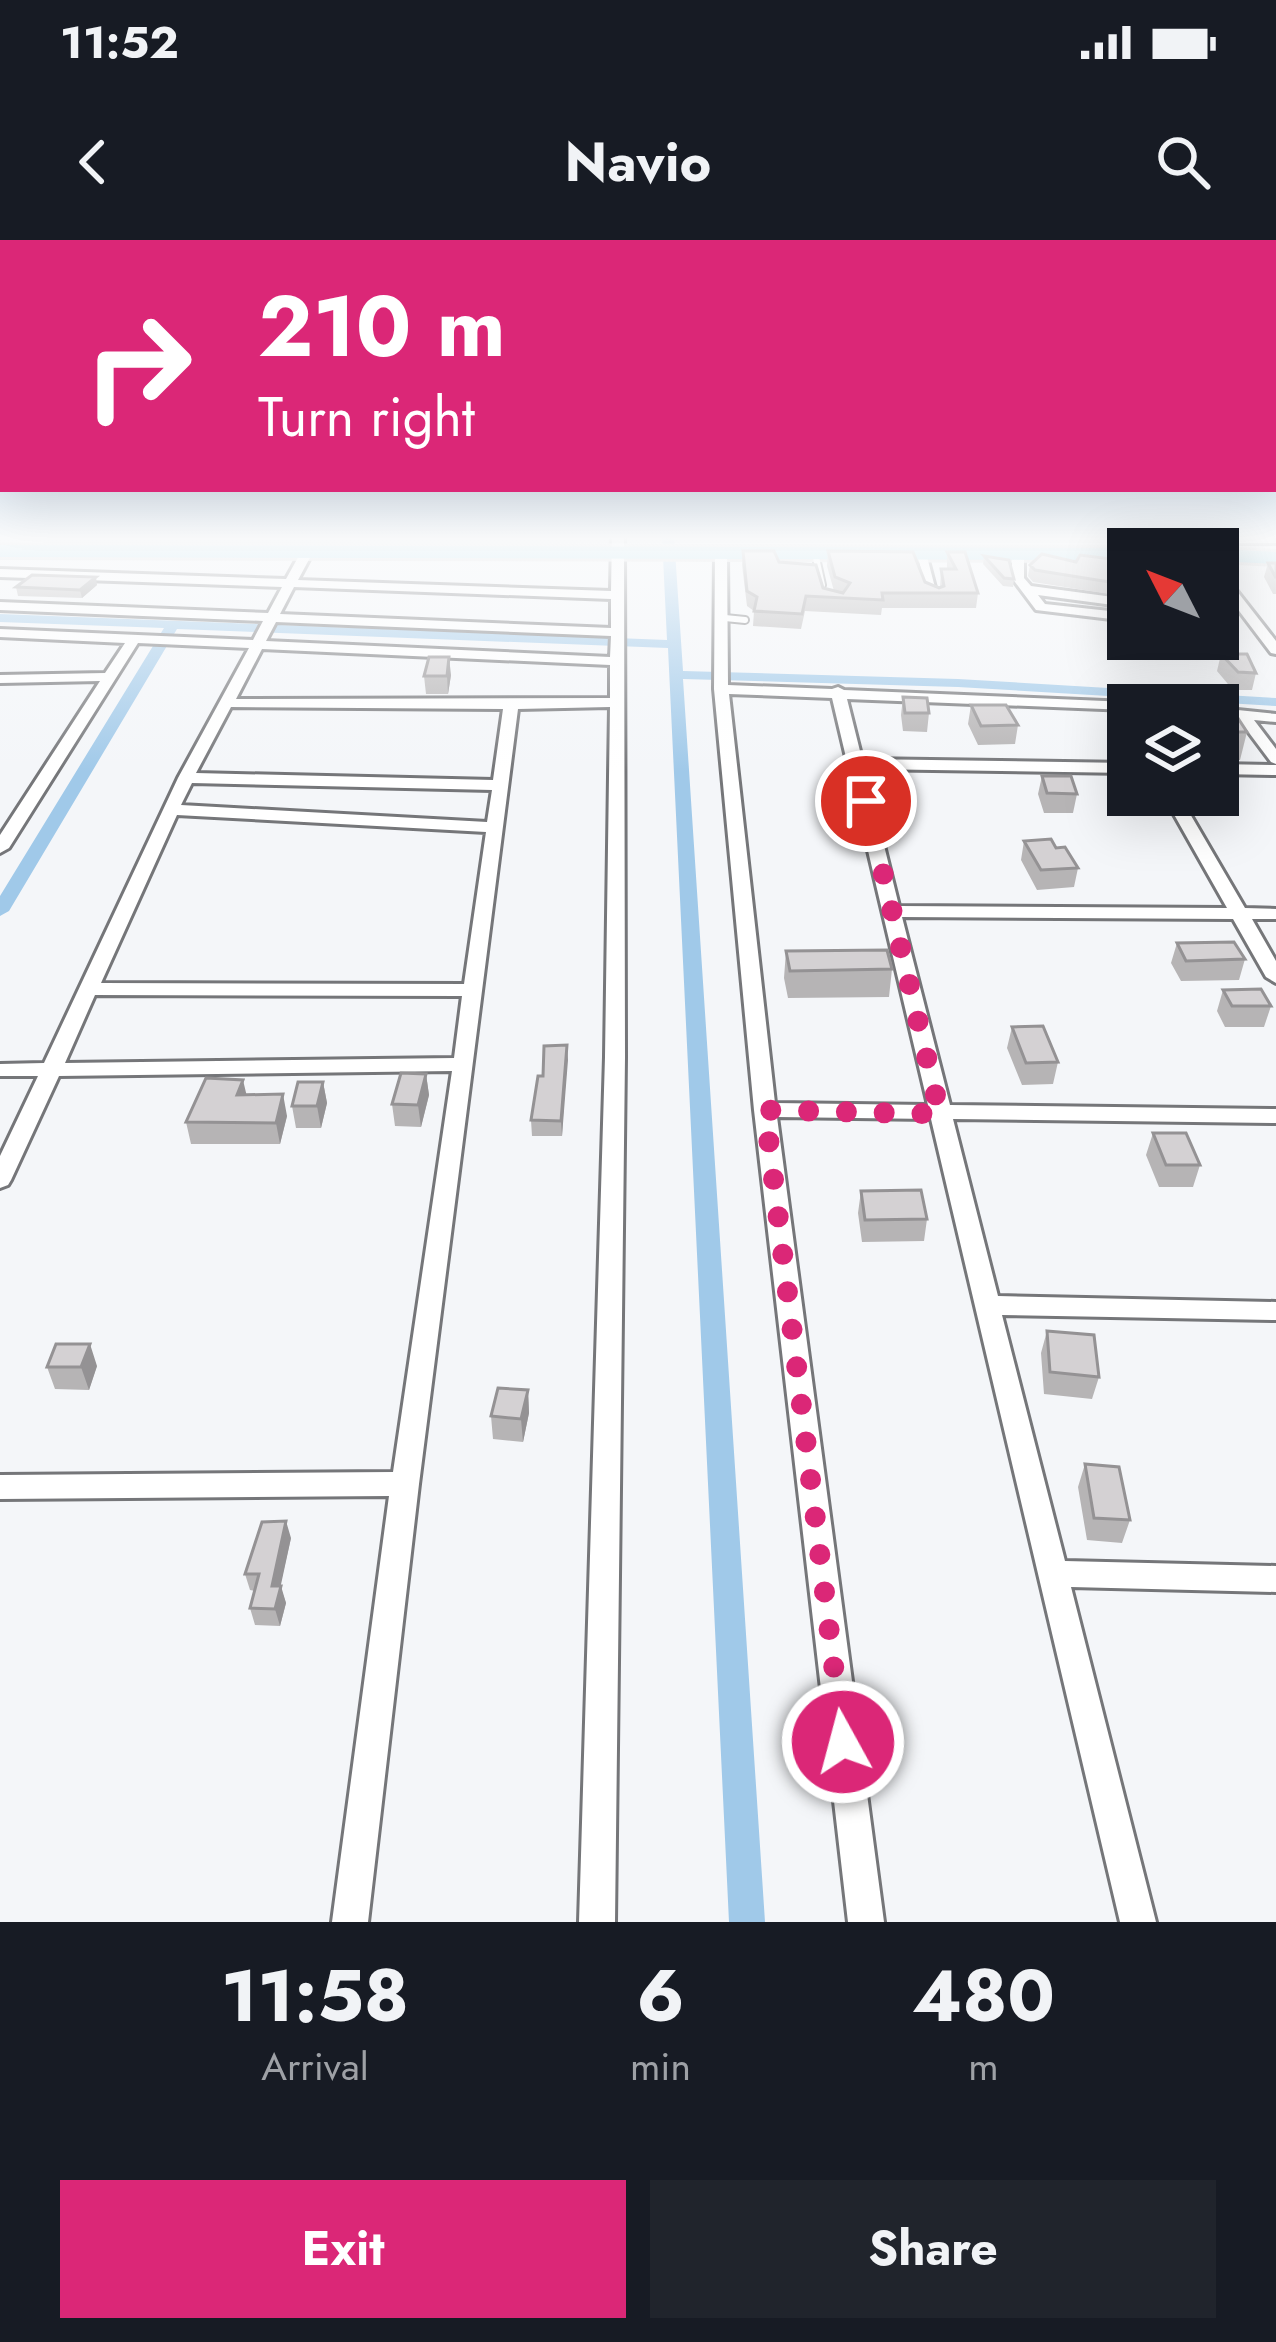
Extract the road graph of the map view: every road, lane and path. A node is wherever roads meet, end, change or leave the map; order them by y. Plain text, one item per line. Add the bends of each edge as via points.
1 (163, 614) edge
2 (272, 614) edge
3 (616, 614) edge
4 (725, 614) edge
5 (1249, 614) edge
6 (725, 618) junction
7 (269, 620) junction
8 (745, 620) dead end
9 (616, 632) junction
10 (0, 633) edge
11 (134, 639) junction
12 (253, 645) junction
13 (1276, 650) edge
14 (616, 661) junction
15 (108, 677) junction
16 (722, 678) junction
17 (0, 679) edge
18 (838, 691) junction
19 (616, 702) junction
20 (224, 703) junction
21 (511, 704) junction
22 (1107, 705) edge
23 (1239, 714) edge
24 (1242, 714) junction
25 (1276, 718) edge
26 (1276, 759) edge
27 (858, 764) junction
28 (1107, 768) edge
29 (1239, 769) edge
30 (1276, 770) edge
31 (186, 778) junction
32 (501, 785) junction
33 (175, 810) junction
34 (1183, 816) edge
35 (495, 827) junction
36 (0, 848) edge
37 (891, 911) junction
38 (1240, 914) junction
39 (1276, 914) edge
40 (1276, 977) edge
41 (90, 989) junction
42 (473, 990) junction
43 (463, 1064) junction
44 (0, 1070) edge
45 (52, 1070) junction
46 (765, 1110) junction
47 (940, 1114) junction
48 (1276, 1117) edge
49 (0, 1180) edge
50 (988, 1306) junction
51 (1276, 1311) edge
52 (405, 1484) junction
53 (0, 1487) edge
54 (1053, 1574) junction
55 (1276, 1579) edge
56 (350, 1922) edge
57 (597, 1922) edge
58 (866, 1922) edge
59 (1138, 1922) edge

1 - 7 street
2 - 7 street
3 - 9 street
4 - 6 street
5 - 13 street
6 - 8 lane
6 - 16 street
7 - 9 street
7 - 12 street
9 - 14 street
10 - 11 street
11 - 12 street
11 - 15 street
12 - 14 street
12 - 20 street
14 - 19 street
15 - 17 street
15 - 36 street
16 - 18 street
16 - 46 street
18 - 22 street
18 - 27 street
19 - 21 street
19 - 57 street
20 - 21 street
20 - 31 street
21 - 32 street
23 - 24 street
24 - 25 street
24 - 26 street
27 - 28 street
27 - 37 street
29 - 30 street
31 - 32 street
31 - 33 street
32 - 35 street
33 - 35 street
33 - 41 street
34 - 38 street
35 - 42 street
37 - 38 street
37 - 47 street
38 - 39 street
38 - 40 street
41 - 42 street
41 - 45 street
42 - 43 street
43 - 45 street
43 - 52 street
44 - 45 street
45 - 49 street
46 - 47 street
46 - 58 street
47 - 48 street
47 - 50 street
50 - 51 street
50 - 54 street
52 - 53 street
52 - 56 street
54 - 55 street
54 - 59 street

